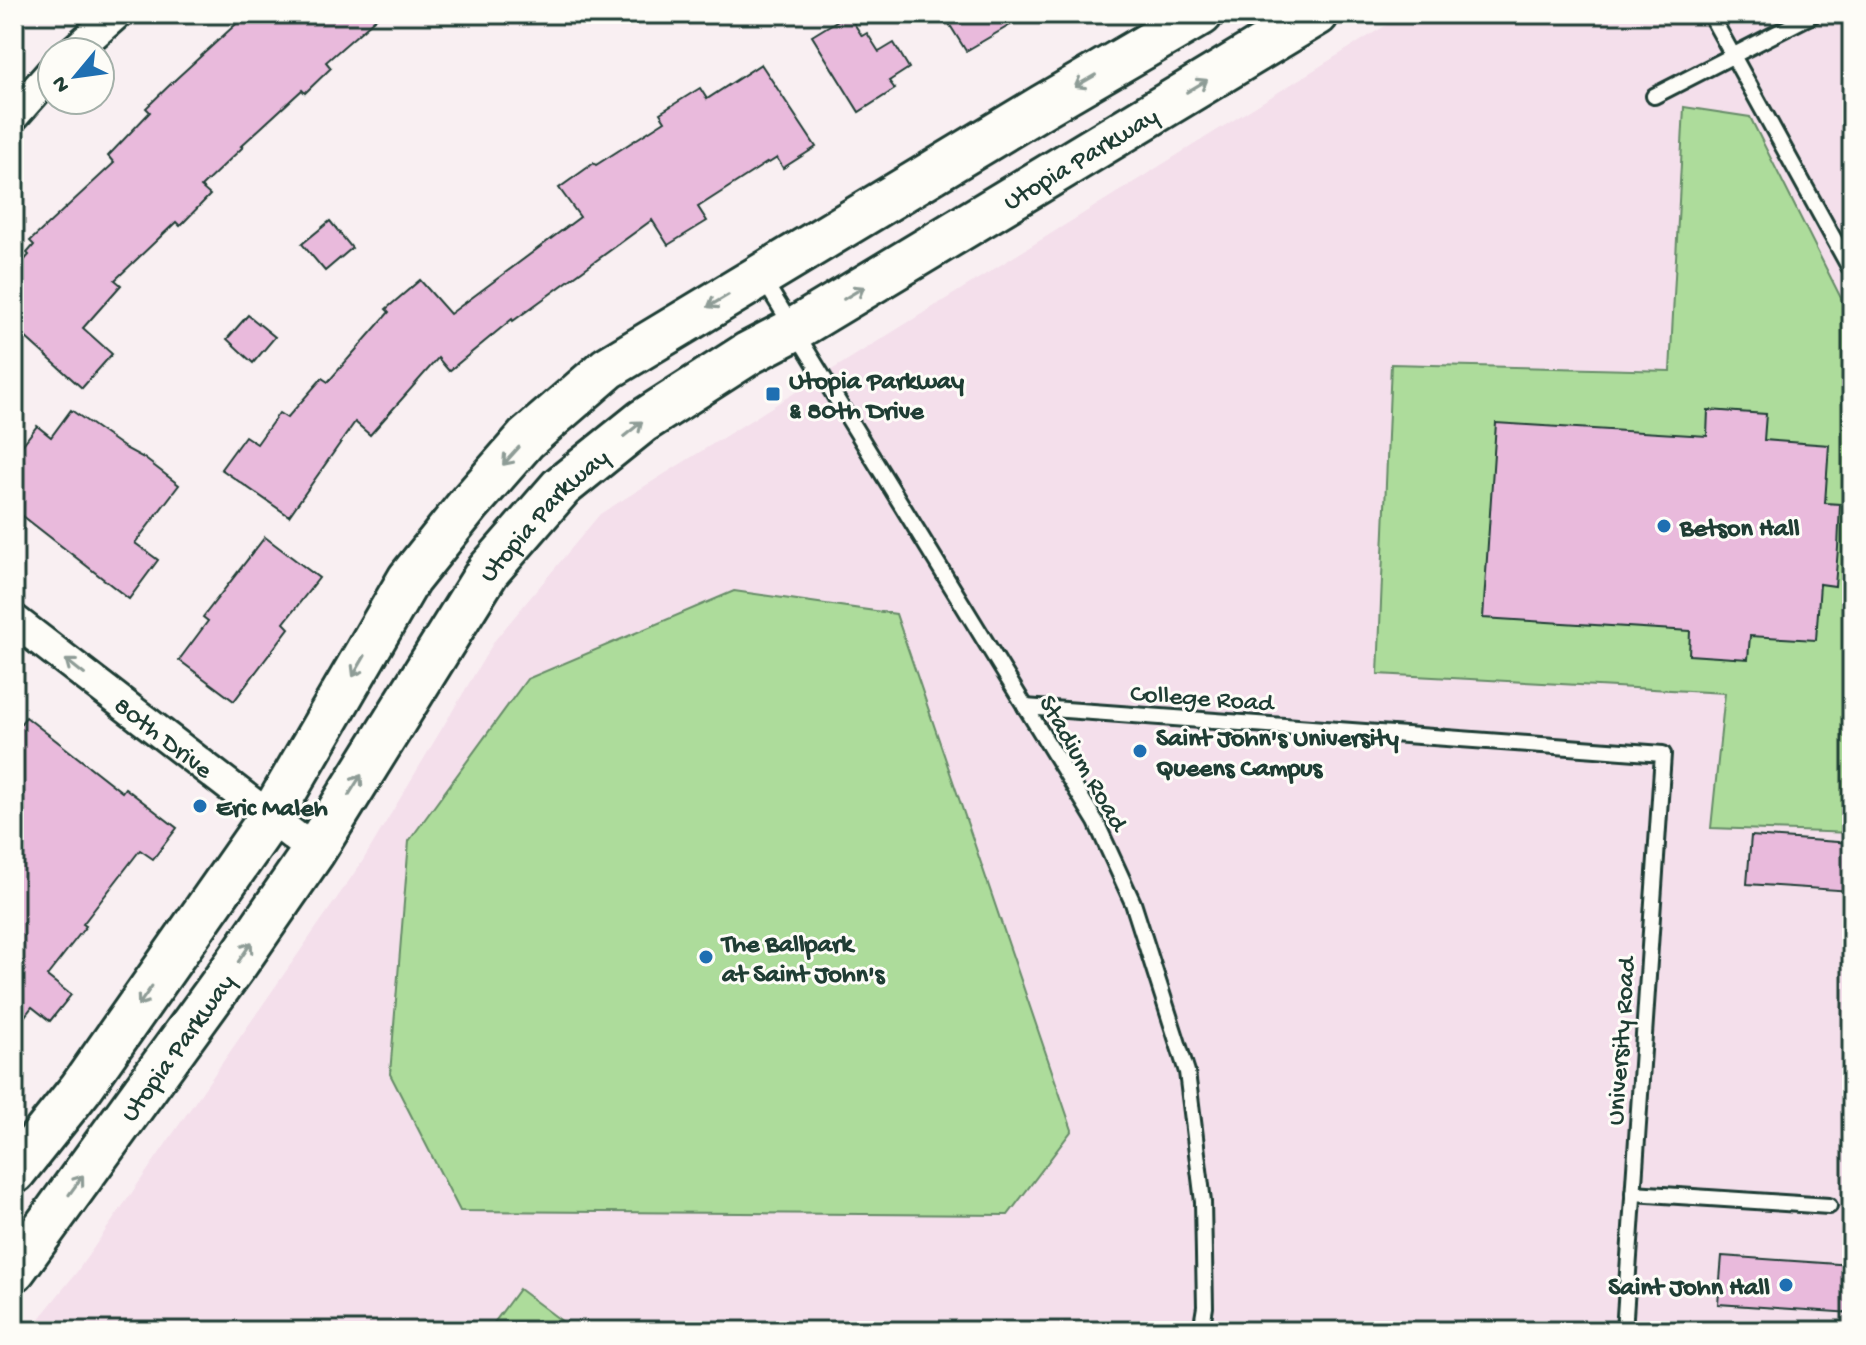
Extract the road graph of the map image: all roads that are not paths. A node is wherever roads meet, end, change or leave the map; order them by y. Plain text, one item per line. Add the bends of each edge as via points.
1 (116, 14) edge
2 (1201, 14) edge
3 (1317, 14) edge
4 (1710, 14) edge
5 (1814, 14) edge
6 (91, 36) edge
7 (1732, 55) junction
8 (36, 90) edge
9 (1654, 96) dead end
10 (14, 115) edge
11 (1852, 272) edge
12 (761, 275) junction
13 (793, 330) junction
14 (14, 620) edge
15 (1025, 707) junction
16 (1663, 754) joint
17 (270, 818) junction
18 (314, 851) junction
19 (14, 1172) edge
20 (1633, 1193) junction
21 (1829, 1206) dead end
22 (20, 1252) edge
23 (1201, 1331) edge
24 (1624, 1331) edge

1 - 6 street
2 -> 12 main road, Utopia Parkway
13 -> 3 main road, Utopia Parkway
4 - 7 lane
5 - 7 lane
7 - 9 lane
7 - 11 lane
8 - 10 street
12 - 13 lane, Stadium Road
12 -> 17 main road, Utopia Parkway via 608,368 526,439 409,579
13 - 15 lane, Stadium Road
18 -> 13 main road, Utopia Parkway via 488,571 561,487 643,421
17 -> 14 street, 80th Drive
15 - 16 lane, College Road
15 - 23 lane, Stadium Road via 1096,822 1133,903 1187,1072 1203,1202
16 - 20 lane, University Road
17 - 18 street, 80th Drive
17 -> 19 main road, Utopia Parkway via 81,1088
22 -> 18 main road, Utopia Parkway
20 - 21 lane
20 - 24 lane, University Road

